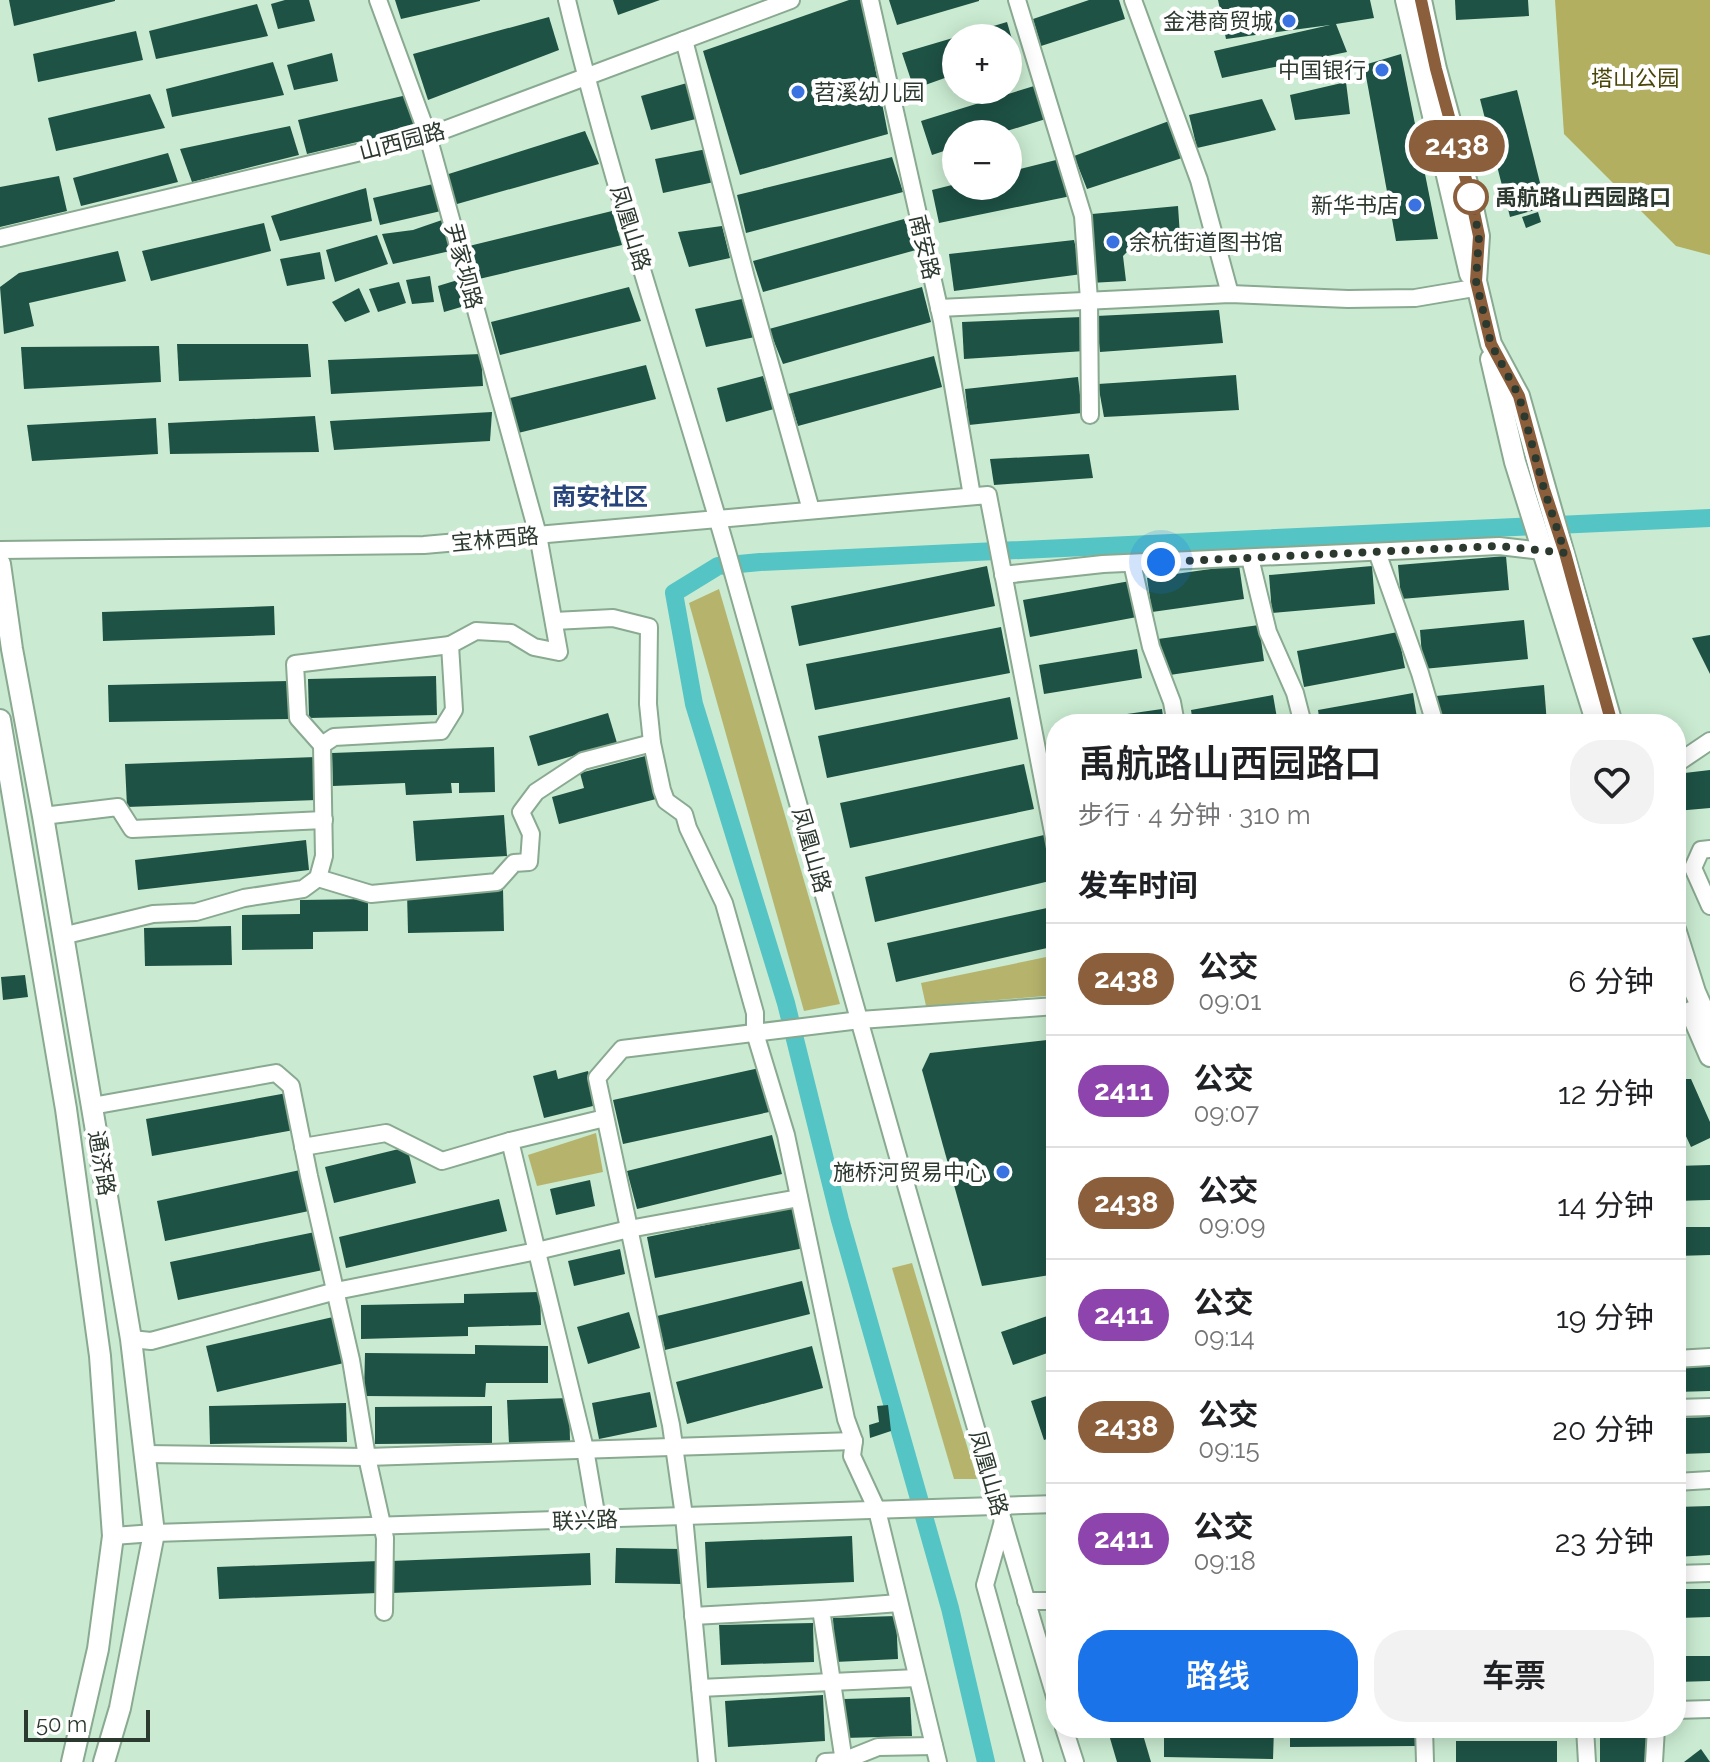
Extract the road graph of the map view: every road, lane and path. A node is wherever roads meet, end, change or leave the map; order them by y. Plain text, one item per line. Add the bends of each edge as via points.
1 (378, 0) edge
2 (567, 0) edge
3 (791, 0) edge
4 (870, 0) edge
5 (1017, 0) edge
6 (1133, 0) edge
7 (1406, 0) edge
8 (1421, 0) edge
9 (684, 40) junction
10 (585, 76) junction
11 (428, 136) junction
12 (0, 238) edge
13 (1474, 288) junction
14 (1230, 294) junction
15 (1089, 300) junction
16 (939, 308) junction
17 (1090, 415) dead end
18 (1534, 490) junction
19 (980, 496) junction
20 (811, 510) junction
21 (717, 519) junction
22 (538, 535) junction
23 (1553, 549) junction
24 (0, 550) edge
25 (1377, 552) junction
26 (1250, 558) junction
27 (1132, 563) junction
28 (0, 564) edge
29 (1002, 570) junction
30 (554, 621) junction
31 (450, 645) junction
32 (1174, 714) edge
33 (1300, 714) edge
34 (1432, 714) edge
35 (1594, 714) edge
36 (1609, 714) edge
37 (0, 720) edge
38 (1710, 741) edge
39 (652, 743) junction
40 (322, 745) junction
41 (1686, 757) edge
42 (1046, 797) edge
43 (43, 816) junction
44 (324, 820) junction
45 (1710, 849) edge
46 (318, 878) junction
47 (1710, 906) edge
48 (62, 936) junction
49 (1686, 987) edge
50 (1686, 993) edge
51 (1046, 1007) edge
52 (860, 1020) junction
53 (1710, 1026) edge
54 (763, 1032) junction
55 (1710, 1056) edge
56 (92, 1106) junction
57 (605, 1118) junction
58 (510, 1141) junction
59 (303, 1147) junction
60 (799, 1198) junction
61 (629, 1229) junction
62 (537, 1251) junction
63 (336, 1291) junction
64 (131, 1339) junction
65 (1710, 1357) edge
66 (1686, 1358) edge
67 (1710, 1407) edge
68 (1686, 1408) edge
69 (854, 1441) junction
70 (674, 1446) junction
71 (585, 1449) junction
72 (145, 1454) junction
73 (367, 1457) junction
74 (1710, 1480) edge
75 (1686, 1481) edge
76 (1046, 1506) edge
77 (880, 1510) junction
78 (1000, 1513) junction
79 (684, 1516) junction
80 (597, 1519) junction
81 (382, 1527) junction
82 (154, 1533) junction
83 (113, 1536) junction
84 (1710, 1573) edge
85 (1686, 1574) edge
86 (1026, 1601) junction
87 (1046, 1601) edge
88 (899, 1603) junction
89 (821, 1609) junction
90 (384, 1612) dead end
91 (693, 1616) junction
92 (1046, 1667) edge
93 (917, 1678) junction
94 (832, 1683) junction
95 (700, 1688) junction
96 (1710, 1709) edge
97 (1686, 1710) edge
98 (1067, 1738) edge
99 (1424, 1738) edge
100 (1586, 1738) edge
101 (1655, 1738) edge
102 (936, 1754) edge
103 (72, 1762) edge
104 (104, 1762) edge
105 (707, 1762) edge
106 (825, 1762) edge
107 (844, 1762) edge
108 (1034, 1762) edge
109 (1075, 1762) edge
110 (1425, 1762) edge
111 (1587, 1762) edge
112 (1654, 1762) edge

1 - 11 street, 尹家坝路
2 - 10 street, 凤凰山路
3 - 9 street, 山西园路
4 - 16 street, 南安路
5 - 15 street via 1083,216
6 - 14 street via 1199,180
7 - 13 main road
8 - 18 main road via 1479,236 1476,281 1491,344 1519,396
9 - 10 street, 山西园路
9 - 20 street
10 - 11 street, 山西园路
10 - 21 street, 凤凰山路
11 - 12 street, 山西园路
11 - 22 street, 尹家坝路
13 - 14 street via 1415,298
13 - 18 main road via 1515,462
14 - 15 street
15 - 16 street
15 - 17 street
16 - 19 street, 南安路
18 - 23 main road
19 - 20 street, 宝林西路
19 - 29 street, 南安路
20 - 21 street, 宝林西路
21 - 22 street, 宝林西路
21 - 52 street, 凤凰山路
22 - 24 street, 宝林西路 via 424,545
22 - 30 street, 尹家坝路
23 - 25 street
23 - 35 main road
23 - 36 main road
25 - 26 street
25 - 34 street
26 - 27 street
26 - 33 street via 1268,632
27 - 29 street
27 - 32 street via 1151,647
28 - 43 main road, 通济路
29 - 42 street, 南安路
30 - 31 street, 尹家坝路 via 559,652 534,647 511,633 476,631
30 - 39 street via 613,618 649,627
31 - 40 street via 454,710 441,731 334,737
31 - 40 street via 295,664 298,718
37 - 83 main road, 通济路 via 66,1109 98,1340
38 - 41 street
39 - 46 street via 583,761 536,792 521,812 531,834 529,862 514,863 497,882 371,894
39 - 54 street via 666,801 684,814 724,903
40 - 44 street
43 - 44 street via 118,807 132,829
43 - 48 main road, 通济路
44 - 46 street
45 - 47 street via 1701,850 1693,868
46 - 48 street via 303,889 196,912 153,914
48 - 56 main road, 通济路
49 - 53 main road
50 - 55 main road
51 - 52 street
52 - 54 street
52 - 78 street, 凤凰山路
54 - 57 street via 622,1049 597,1078
54 - 60 street
56 - 59 street via 276,1073 291,1086
56 - 64 main road, 通济路
57 - 58 street
57 - 61 street
58 - 59 street via 442,1161 386,1133
58 - 62 street
59 - 63 street
60 - 61 street
60 - 69 street
61 - 62 street
61 - 70 street
62 - 63 street
62 - 71 street
63 - 64 street via 151,1341
63 - 73 street
64 - 72 main road, 通济路
65 - 66 street
67 - 68 street
69 - 70 street
69 - 77 street via 852,1456
70 - 71 street
70 - 79 street
71 - 73 street
71 - 80 street
72 - 73 street
72 - 82 main road, 通济路
73 - 81 street
74 - 75 street
76 - 78 street, 联兴路
77 - 78 street, 联兴路 via 959,1507
77 - 79 street, 联兴路
77 - 88 street
78 - 86 street, 凤凰山路
78 - 108 street via 985,1585
79 - 80 street, 联兴路
79 - 91 street
80 - 81 street, 联兴路
81 - 82 street, 联兴路
81 - 90 street
82 - 83 street, 联兴路
82 - 104 main road, 通济路 via 120,1708
83 - 103 main road, 通济路 via 98,1649
84 - 85 street
86 - 87 street
86 - 92 street, 凤凰山路
88 - 89 street
88 - 93 street
89 - 91 street
89 - 94 street
91 - 95 street
93 - 94 street
93 - 102 street
94 - 95 street
94 - 107 street
95 - 105 street
96 - 97 street
98 - 109 street
99 - 110 street
100 - 111 street
101 - 112 street
102 - 107 street via 878,1747
106 - 107 street

